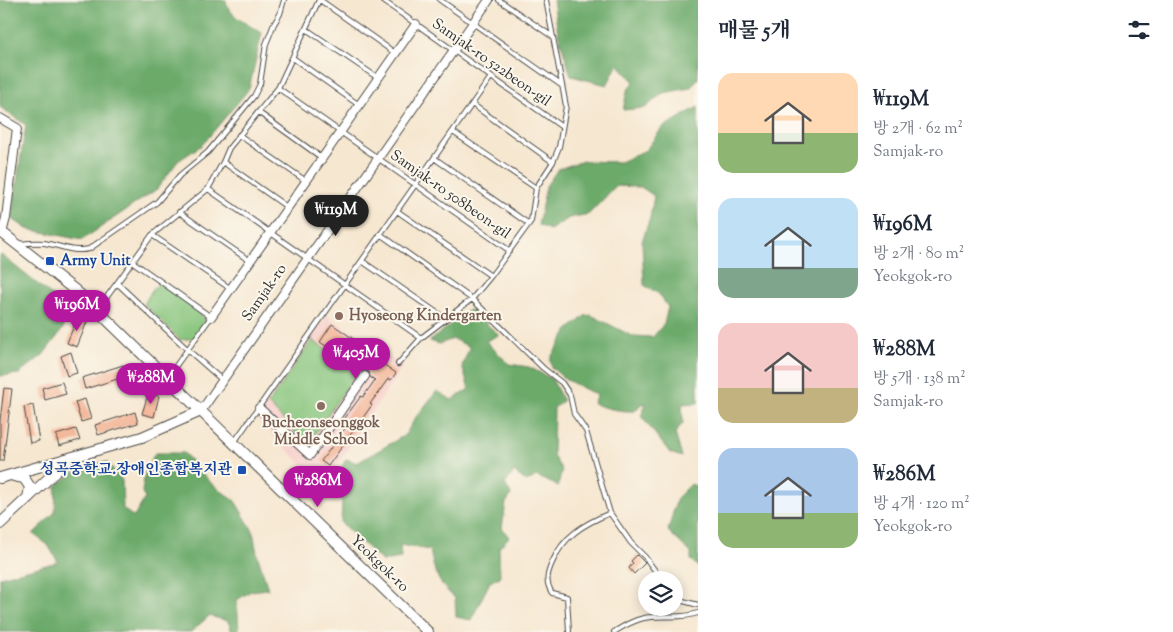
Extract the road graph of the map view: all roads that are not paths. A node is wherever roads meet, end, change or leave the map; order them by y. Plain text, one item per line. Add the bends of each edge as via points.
1 (284, 0) edge
2 (319, 0) edge
3 (382, 0) edge
4 (440, 0) edge
5 (488, 0) edge
6 (499, 0) edge
7 (546, 0) edge
8 (472, 23) junction
9 (416, 24) junction
10 (306, 29) junction
11 (553, 37) junction
12 (453, 50) junction
13 (395, 53) junction
14 (293, 58) junction
15 (491, 77) junction
16 (378, 78) junction
17 (562, 85) junction
18 (278, 88) junction
19 (472, 104) junction
20 (359, 105) junction
21 (258, 112) junction
22 (0, 118) edge
23 (562, 127) junction
24 (340, 132) junction
25 (453, 132) junction
26 (240, 135) junction
27 (322, 158) junction
28 (377, 158) junction
29 (434, 158) junction
30 (223, 162) junction
31 (554, 162) junction
32 (306, 181) junction
33 (416, 184) junction
34 (536, 188) junction
35 (208, 189) junction
36 (287, 207) junction
37 (397, 211) junction
38 (179, 212) junction
39 (529, 224) junction
40 (1, 232) edge
41 (270, 232) junction
42 (380, 234) junction
43 (152, 235) junction
44 (17, 244) junction
45 (510, 251) junction
46 (307, 259) junction
47 (250, 261) junction
48 (362, 261) junction
49 (133, 262) junction
50 (491, 276) junction
51 (118, 284) junction
52 (344, 286) junction
53 (230, 289) junction
54 (472, 299) junction
55 (97, 310) junction
56 (211, 317) junction
57 (446, 319) junction
58 (421, 338) junction
59 (188, 350) junction
60 (398, 364) dead end
61 (365, 376) dead end
62 (167, 378) junction
63 (222, 380) junction
64 (259, 408) junction
65 (201, 410) junction
66 (234, 443) junction
67 (68, 460) junction
68 (13, 475) junction
69 (0, 478) edge
70 (28, 498) junction
71 (610, 513) junction
72 (0, 524) edge
73 (655, 571) edge
74 (683, 601) edge
75 (698, 605) edge
76 (698, 613) edge
77 (428, 632) edge
78 (569, 632) edge
79 (614, 632) edge

1 - 44 lane via 266,44 260,84 254,96 208,152 180,175 157,202 89,249
2 - 10 lane
2 - 13 lane
3 - 9 lane, Samjak-ro 522beon-gil
4 - 8 lane
5 - 8 street, Samjak-ro
6 - 11 lane
7 - 11 lane
8 - 12 street, Samjak-ro
8 - 17 lane
9 - 12 lane, Samjak-ro 522beon-gil
9 - 13 street
10 - 14 lane
10 - 16 lane
11 - 17 lane
12 - 15 lane, Samjak-ro 522beon-gil
12 - 28 street, Samjak-ro
13 - 16 street
14 - 18 lane
14 - 20 lane
15 - 19 lane
15 - 23 lane, Samjak-ro 522beon-gil
16 - 20 street
17 - 23 lane via 566,106
18 - 21 lane
18 - 24 lane, Samjak-ro 508beon-gil
19 - 25 lane
19 - 31 lane
20 - 24 street
21 - 26 lane
21 - 27 lane
22 - 40 street, Yeokgok-ro via 17,128 6,218
23 - 31 lane
24 - 27 street
24 - 28 lane, Samjak-ro 508beon-gil
25 - 29 lane
25 - 34 lane
26 - 30 lane via 228,148
26 - 32 lane
27 - 32 street
28 - 33 lane, Samjak-ro 508beon-gil
28 - 46 street, Samjak-ro
29 - 33 lane
29 - 39 lane
30 - 35 lane
30 - 36 lane
31 - 34 lane
32 - 36 street
33 - 37 lane
33 - 45 lane, Samjak-ro 508beon-gil
34 - 39 lane
35 - 38 lane
35 - 41 lane
36 - 41 street
37 - 42 lane
37 - 50 lane
38 - 43 lane
38 - 47 lane
39 - 45 lane
40 - 44 street, Yeokgok-ro
41 - 46 lane
41 - 47 street
42 - 48 lane
42 - 54 lane
43 - 49 lane
43 - 53 lane
44 - 55 street, Yeokgok-ro
45 - 50 lane
46 - 52 lane
46 - 63 street, Samjak-ro
47 - 53 street
48 - 52 lane
48 - 57 lane
49 - 51 lane
49 - 56 lane
50 - 54 lane
51 - 55 lane
51 - 59 lane
52 - 58 lane
52 - 64 lane
53 - 56 street
54 - 57 lane
54 - 71 lane via 562,383 570,395 574,414 586,431
55 - 62 street, Yeokgok-ro
56 - 59 lane
57 - 58 lane
58 - 60 lane
59 - 62 lane
59 - 63 lane
61 - 64 street via 310,455
62 - 65 street, Yeokgok-ro
63 - 65 street, Samjak-ro
64 - 66 lane
65 - 66 street, Yeokgok-ro
65 - 67 street via 142,437
66 - 77 street, Yeokgok-ro
67 - 68 street
67 - 70 street
68 - 69 street
68 - 70 street via 24,478 30,487
70 - 72 street
71 - 73 lane
71 - 78 lane via 588,522 570,535 556,553 548,574 547,586 552,593 567,597
74 - 75 lane
76 - 79 lane via 687,617 650,617 625,624

